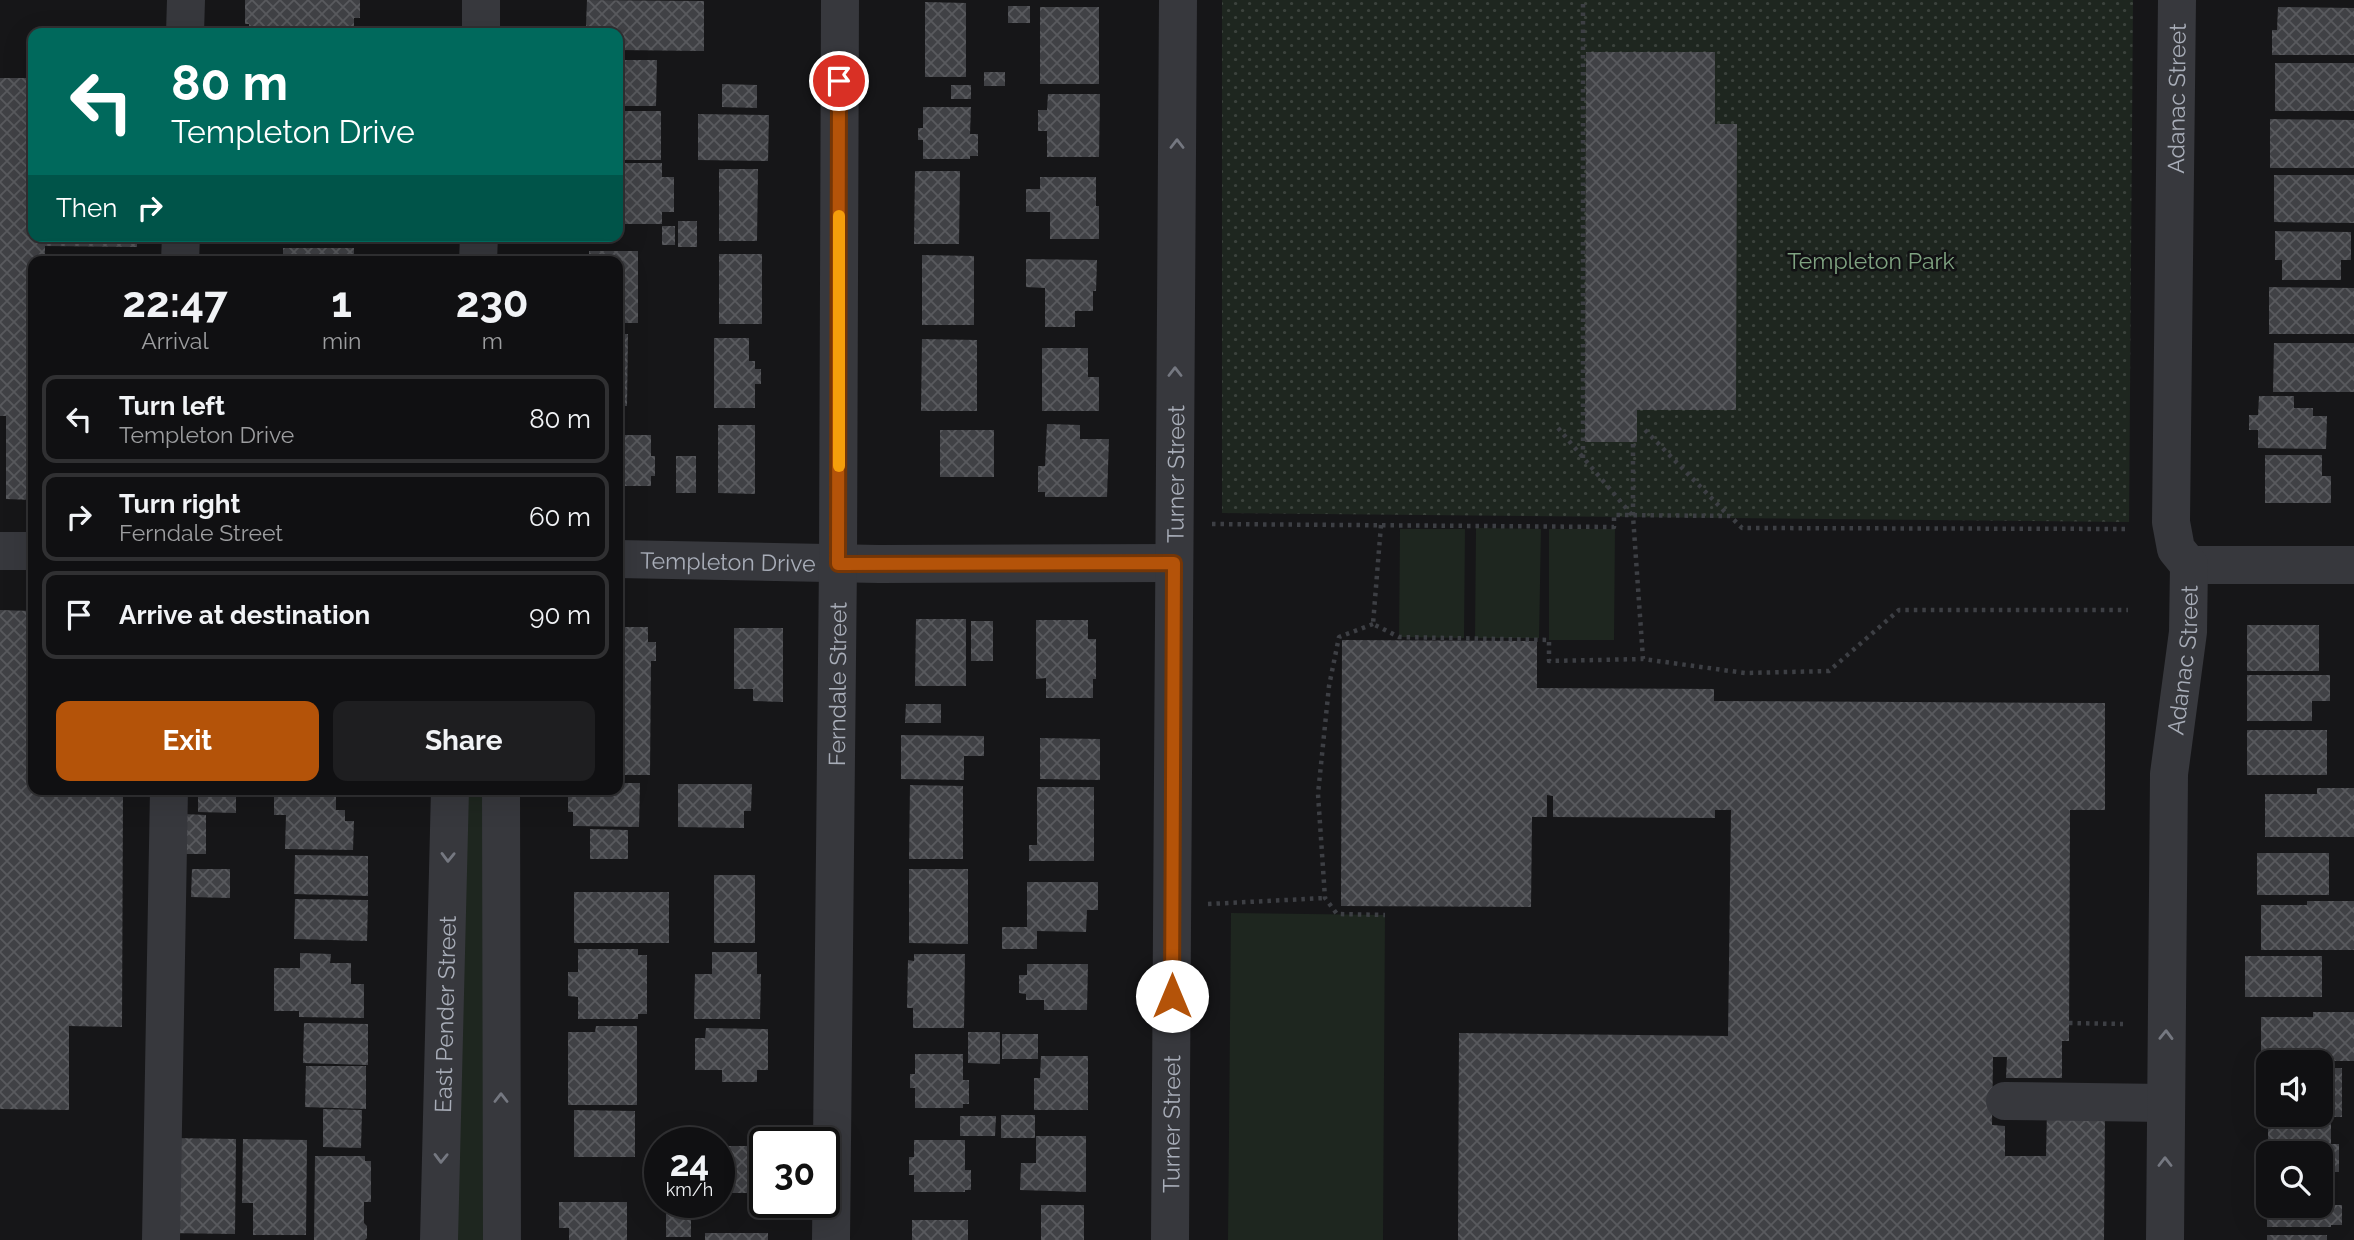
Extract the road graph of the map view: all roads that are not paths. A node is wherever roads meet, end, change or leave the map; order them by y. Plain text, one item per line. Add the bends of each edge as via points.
1 (186, 0) edge
2 (481, 0) edge
3 (840, 0) edge
4 (1178, 0) edge
5 (2177, 0) edge
6 (185, 28) edge
7 (481, 28) edge
8 (0, 551) edge
9 (28, 551) edge
10 (623, 559) edge
11 (1174, 563) junction
12 (838, 564) junction
13 (2189, 565) junction
14 (2354, 565) edge
15 (169, 795) edge
16 (450, 795) edge
17 (501, 795) edge
18 (2004, 1101) dead end
19 (2165, 1103) junction
20 (161, 1240) edge
21 (439, 1240) edge
22 (502, 1240) edge
23 (831, 1240) edge
24 (1170, 1240) edge
25 (2165, 1240) edge

1 - 6 street
2 - 7 street
3 - 12 street, Ferndale Street
11 -> 4 street, Turner Street
5 - 13 street, Adanac Street via 2171,522 2176,549
8 - 9 street
10 - 12 street, Templeton Drive
11 - 12 street, Templeton Drive
11 - 24 street, Turner Street
12 - 23 street, Ferndale Street
13 - 14 street
19 -> 13 street, Adanac Street via 2169,774 2188,632
15 - 20 street
16 -> 21 street, East Pender Street
22 -> 17 street
18 - 19 street
25 -> 19 street, Adanac Street

